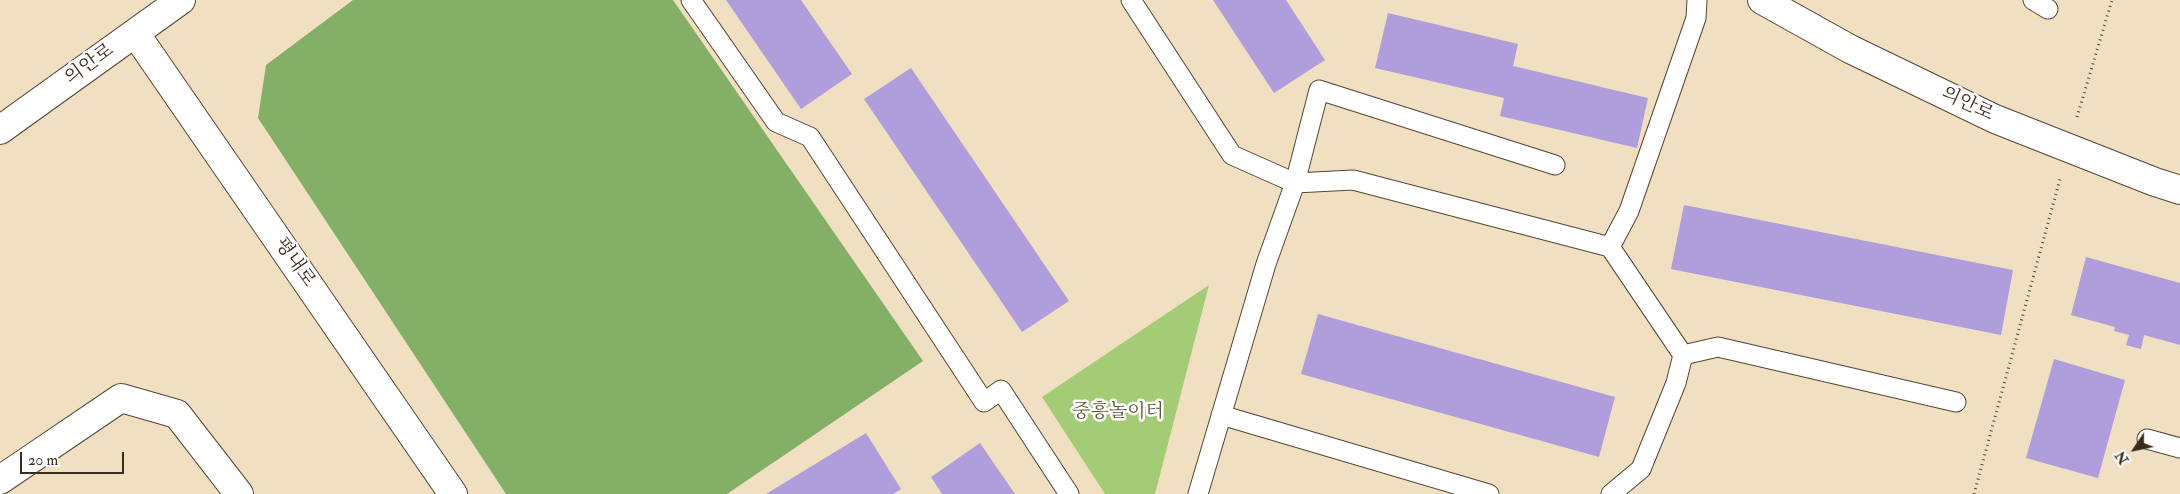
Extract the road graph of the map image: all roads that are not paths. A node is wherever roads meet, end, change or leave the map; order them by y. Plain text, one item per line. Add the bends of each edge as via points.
1 (181, 0) edge
2 (691, 0) edge
3 (1131, 0) edge
4 (1697, 0) edge
5 (1762, 0) edge
6 (135, 33) junction
7 (0, 130) edge
8 (1554, 165) dead end
9 (1296, 183) junction
10 (2180, 190) edge
11 (1610, 247) junction
12 (1683, 355) junction
13 (1956, 402) dead end
14 (1221, 415) junction
15 (2147, 439) dead end
16 (2180, 448) edge
17 (0, 480) edge
18 (450, 493) edge
19 (239, 494) edge
20 (1069, 494) edge
21 (1198, 494) edge
22 (1489, 494) edge
23 (1611, 494) edge

1 - 6 street, 의안로
2 - 20 lane via 776,122 810,137 984,402 1001,390
3 - 9 lane via 1232,155
4 - 11 lane via 1696,18 1629,211
5 - 10 street, 의안로 via 1850,49 1969,106
6 - 7 street, 의안로
6 - 18 street, 평내로
8 - 9 lane via 1320,90
9 - 11 lane via 1353,180
9 - 14 lane via 1266,264
11 - 12 lane
12 - 13 lane via 1718,347
12 - 23 lane via 1676,383 1640,468
14 - 21 lane
14 - 22 lane
15 - 16 lane
17 - 19 street via 121,398 177,414

